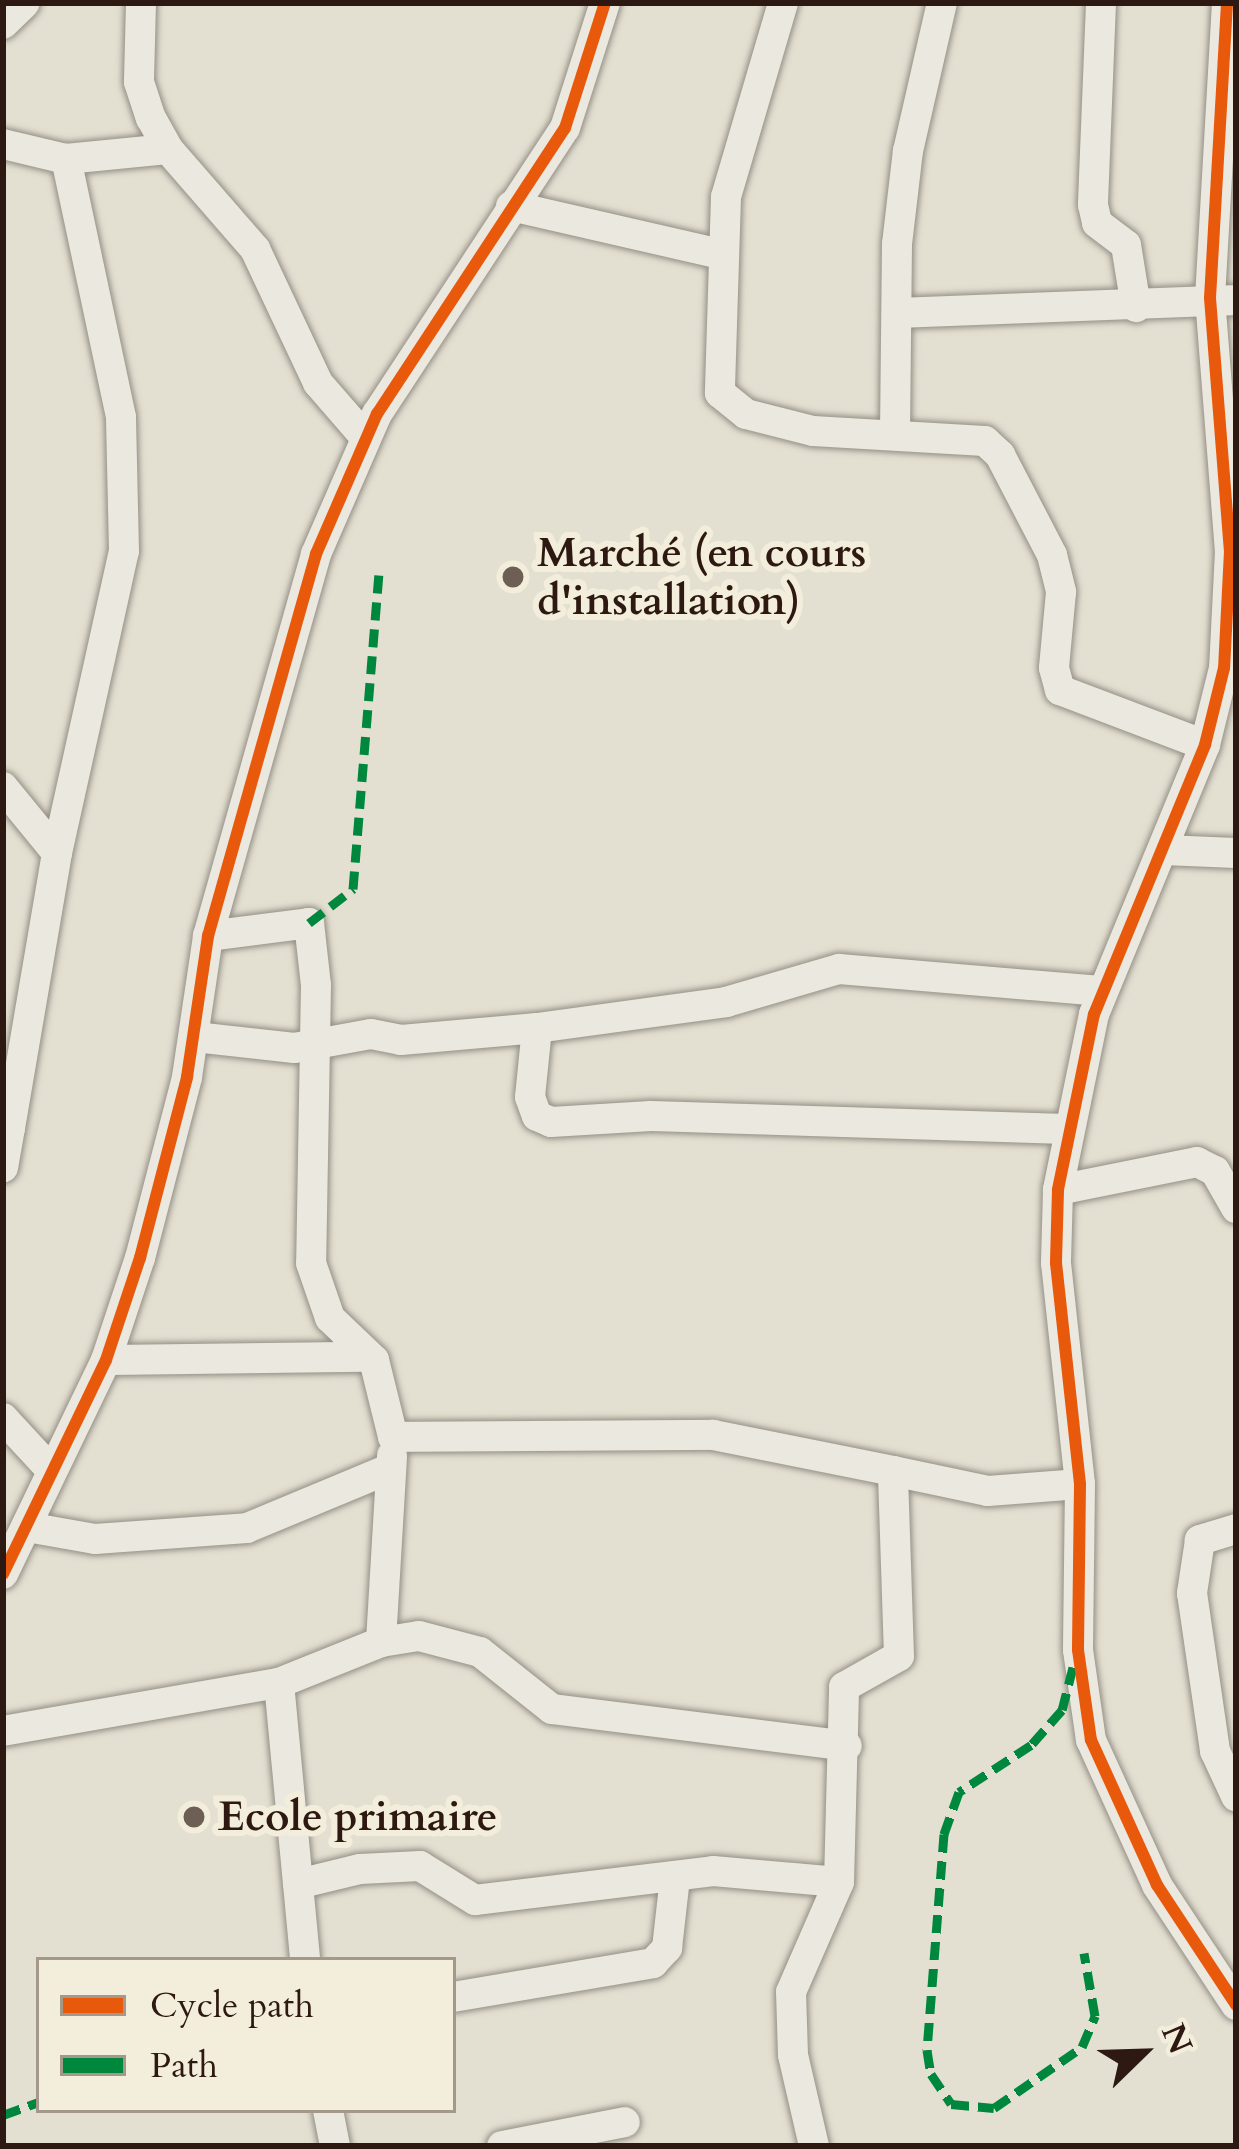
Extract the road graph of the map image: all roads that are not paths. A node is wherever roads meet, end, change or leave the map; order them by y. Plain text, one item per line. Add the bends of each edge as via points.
1 (25, 3) edge
2 (141, 3) edge
3 (605, 3) edge
4 (783, 3) edge
5 (942, 3) edge
6 (1101, 3) edge
7 (1227, 3) edge
8 (3, 24) edge
9 (3, 144) edge
10 (168, 149) junction
11 (67, 159) junction
12 (512, 206) junction
13 (721, 254) junction
14 (1223, 299) edge
15 (1136, 308) junction
16 (899, 313) junction
17 (895, 434) junction
18 (364, 436) junction
19 (1230, 495) edge
20 (1230, 667) edge
21 (1205, 745) junction
22 (3, 788) edge
23 (1164, 850) junction
24 (57, 853) junction
25 (1236, 853) edge
26 (208, 936) junction
27 (1101, 991) junction
28 (537, 1028) junction
29 (195, 1037) junction
30 (314, 1047) junction
31 (7, 1127) edge
32 (1067, 1129) junction
33 (3, 1167) edge
34 (1058, 1190) junction
35 (1236, 1208) edge
36 (368, 1357) junction
37 (106, 1360) junction
38 (3, 1418) edge
39 (392, 1452) junction
40 (51, 1470) junction
41 (893, 1471) junction
42 (1080, 1484) junction
43 (27, 1527) junction
44 (1236, 1529) edge
45 (3, 1574) edge
46 (380, 1642) junction
47 (279, 1683) junction
48 (3, 1731) edge
49 (847, 1746) junction
50 (1236, 1796) edge
51 (675, 1878) junction
52 (838, 1882) junction
53 (298, 1884) junction
54 (305, 1957) edge
55 (456, 1996) edge
56 (1236, 2005) edge
57 (329, 2113) edge
58 (625, 2122) dead end
59 (335, 2146) edge
60 (502, 2146) edge
61 (814, 2146) edge

1 - 8 street
2 - 10 street via 139,82
3 - 12 street via 566,128
4 - 13 street via 726,197
5 - 16 street via 908,151
6 - 15 street via 1093,206 1097,223 1126,245
7 - 14 street
9 - 11 street
10 - 11 street
10 - 18 street via 255,249 318,383
11 - 24 street via 105,323 126,502 124,551
12 - 13 street
12 - 18 street
13 - 17 street via 720,393 730,406 813,431
14 - 15 street
14 - 19 street
15 - 16 street
16 - 17 street
17 - 21 street via 967,435 1000,455 1052,555 1061,592 1054,668 1060,689
18 - 26 street via 295,619
19 - 20 street
20 - 21 street
21 - 23 street
22 - 24 street
23 - 25 street
23 - 27 street
24 - 31 street
26 - 29 street
26 - 30 street via 309,923
27 - 28 street via 838,969 726,1002
27 - 32 street
28 - 30 street via 400,1040 371,1034
28 - 32 street via 530,1097 537,1116 551,1122 651,1116
29 - 30 street
29 - 37 street via 164,1175
30 - 36 street via 311,1262 330,1318
31 - 33 street
32 - 34 street
34 - 35 street via 1198,1162 1214,1171
34 - 42 street via 1061,1353
36 - 37 street
36 - 39 street
37 - 40 street
38 - 40 street
39 - 41 street via 713,1435
39 - 43 street via 247,1528 95,1539
39 - 46 street
40 - 43 street
41 - 42 street via 988,1491
41 - 49 street via 899,1656 847,1680
42 - 56 street via 1078,1649 1091,1740 1157,1885
43 - 45 street
44 - 50 street via 1200,1540 1192,1593 1216,1751
46 - 47 street
46 - 49 street via 454,1639 552,1709
47 - 48 street
47 - 53 street
49 - 52 street
51 - 52 street via 713,1871
51 - 53 street via 475,1900 420,1866
51 - 55 street via 667,1948 653,1963
52 - 61 street via 791,1992 793,2055
53 - 54 street
57 - 59 street
58 - 60 street

